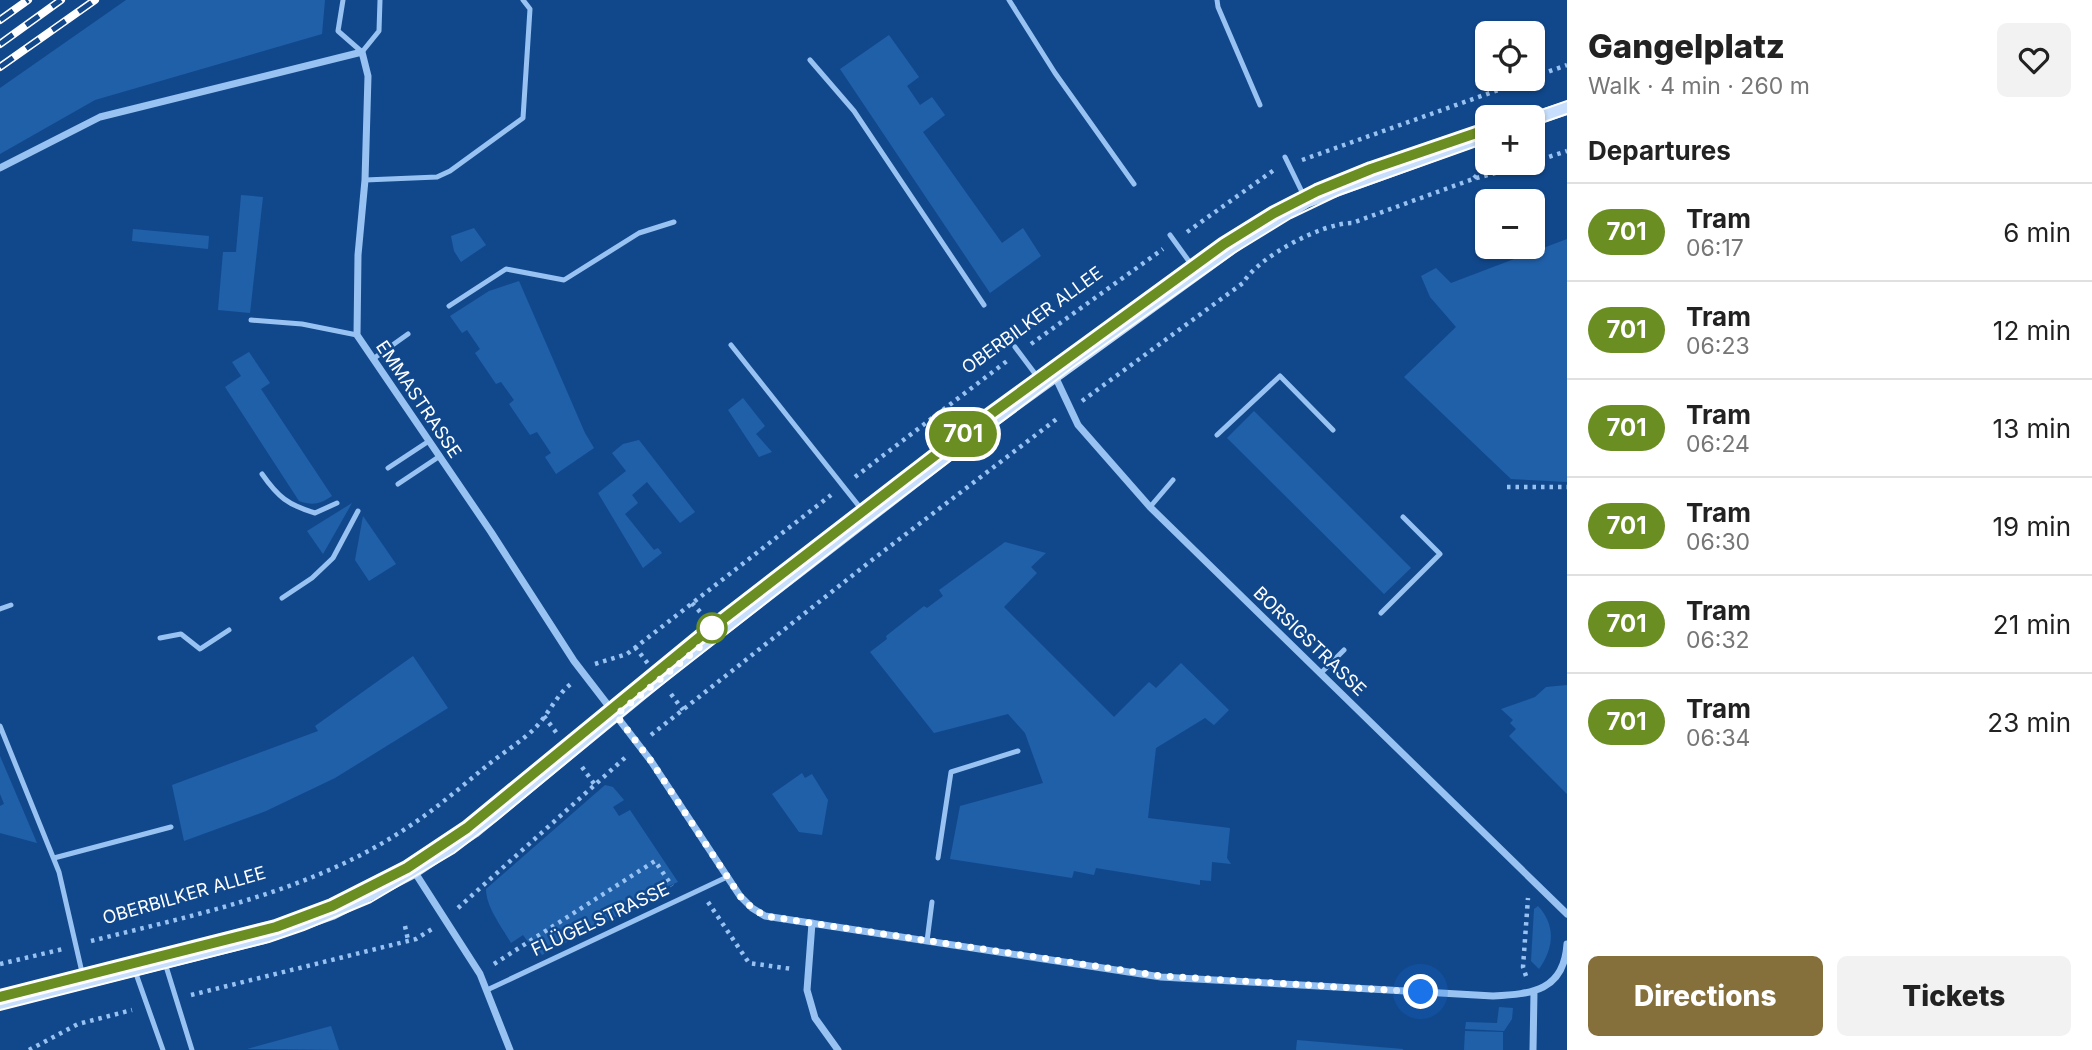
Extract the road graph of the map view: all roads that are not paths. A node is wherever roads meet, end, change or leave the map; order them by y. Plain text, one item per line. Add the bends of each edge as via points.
1 (343, 0) edge
2 (380, 0) edge
3 (523, 0) edge
4 (1009, 0) edge
5 (1217, 0) edge
6 (362, 52) junction
7 (810, 60) dead end
8 (1260, 104) dead end
9 (1567, 108) edge
10 (1545, 115) edge
11 (1475, 140) edge
12 (1285, 157) dead end
13 (0, 169) edge
14 (365, 180) junction
15 (1135, 184) dead end
16 (1306, 201) junction
17 (674, 222) dead end
18 (1172, 238) road end
19 (1196, 271) junction
20 (984, 305) dead end
21 (449, 306) dead end
22 (251, 320) dead end
23 (408, 334) dead end
24 (357, 335) junction
25 (731, 345) dead end
26 (1017, 349) road end
27 (373, 359) junction
28 (1048, 379) junction
29 (1333, 430) dead end
30 (1217, 435) dead end
31 (429, 441) junction
32 (440, 456) junction
33 (388, 468) dead end
34 (262, 474) dead end
35 (1173, 480) dead end
36 (398, 484) dead end
37 (337, 503) dead end
38 (1150, 507) junction
39 (358, 511) dead end
40 (867, 517) junction
41 (1403, 517) dead end
42 (282, 598) dead end
43 (11, 605) dead end
44 (0, 609) edge
45 (1381, 613) dead end
46 (229, 630) dead end
47 (160, 638) dead end
48 (1345, 650) dead end
49 (1321, 673) junction
50 (616, 715) junction
51 (0, 726) edge
52 (1018, 751) dead end
53 (171, 827) dead end
54 (54, 858) junction
55 (938, 858) dead end
56 (414, 871) junction
57 (727, 877) junction
58 (932, 902) dead end
59 (1567, 914) edge
60 (812, 923) junction
61 (927, 941) junction
62 (1567, 944) edge
63 (1567, 957) edge
64 (165, 963) junction
65 (135, 971) junction
66 (85, 983) junction
67 (487, 990) junction
68 (1534, 992) junction
69 (0, 1003) edge
70 (163, 1050) edge
71 (192, 1050) edge
72 (510, 1050) edge
73 (838, 1050) edge
74 (1533, 1050) edge

1 - 6 lane via 338,31
2 - 6 lane via 379,31
3 - 14 lane via 530,9 523,118 450,172 437,177
4 - 15 lane
5 - 8 lane
6 - 13 street via 100,117
6 - 14 street, EMMASTRASSE via 368,76
7 - 20 lane via 854,111
9 - 10 main road
11 - 16 main road
12 - 16 lane
14 - 24 street, EMMASTRASSE
16 - 19 main road
17 - 21 lane via 639,233 564,280 506,269
18 - 19 lane
19 - 28 main road
22 - 24 lane
23 - 27 lane
24 - 27 street, EMMASTRASSE
25 - 40 lane
26 - 28 lane
27 - 31 street, EMMASTRASSE
28 - 38 street, BORSIGSTRASSE via 1078,425
28 - 40 main road
29 - 30 lane via 1280,376
31 - 32 street, EMMASTRASSE
31 - 33 lane
32 - 36 lane
32 - 50 street, EMMASTRASSE via 574,661
34 - 37 lane via 274,492 294,507 315,513
35 - 38 lane
38 - 49 street, BORSIGSTRASSE
39 - 42 lane via 333,558
40 - 50 main road
41 - 45 lane via 1440,554
43 - 44 lane
46 - 47 lane via 200,649 181,634
48 - 49 lane
49 - 59 street, BORSIGSTRASSE
50 - 56 main road via 474,831
50 - 57 street
51 - 54 lane
52 - 55 lane via 951,772
53 - 54 lane
54 - 66 lane
56 - 64 main road via 332,913
56 - 67 street
57 - 60 street via 740,896 765,916
57 - 67 lane, FLÜGELSTRASSE
58 - 61 lane
60 - 61 street
60 - 73 street via 807,990 813,1011
61 - 68 street via 1161,976 1493,996
62 - 63 street
63 - 68 street via 1557,978
64 - 65 main road
64 - 71 lane
65 - 66 main road
65 - 70 lane
66 - 69 main road
67 - 72 street
68 - 74 street

